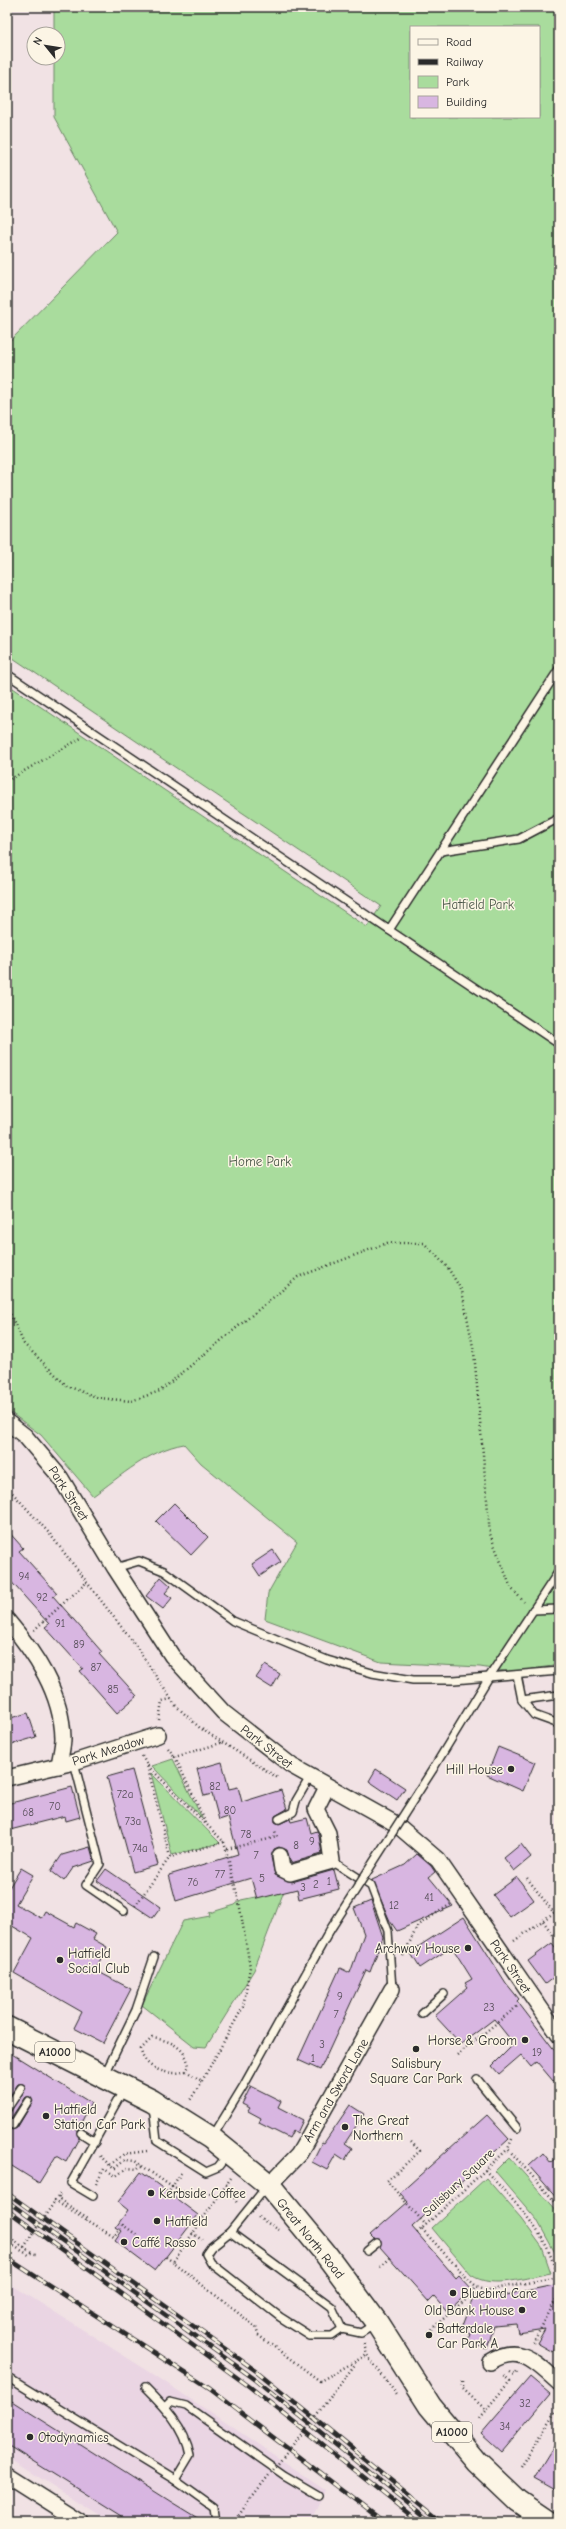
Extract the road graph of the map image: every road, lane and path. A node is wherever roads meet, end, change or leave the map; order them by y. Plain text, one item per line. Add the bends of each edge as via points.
1 (559, 669) edge
2 (7, 674) edge
3 (88, 728) junction
4 (7, 781) edge
5 (559, 818) edge
6 (441, 851) junction
7 (389, 930) junction
8 (559, 1044) edge
9 (7, 1307) edge
10 (7, 1422) edge
11 (115, 1568) junction
12 (559, 1571) edge
13 (87, 1582) dead end
14 (559, 1609) edge
15 (533, 1610) junction
16 (7, 1620) edge
17 (24, 1640) junction
18 (559, 1670) edge
19 (516, 1675) junction
20 (489, 1677) junction
21 (559, 1695) edge
22 (171, 1699) dead end
23 (522, 1700) junction
24 (559, 1724) edge
25 (158, 1735) joint
26 (224, 1742) dead end
27 (74, 1762) junction
28 (59, 1766) junction
29 (310, 1777) junction
30 (7, 1778) edge
31 (327, 1787) junction
32 (279, 1819) joint
33 (207, 1825) junction
34 (224, 1842) junction
35 (227, 1849) junction
36 (280, 1856) dead end
37 (170, 1858) junction
38 (332, 1861) junction
39 (527, 1878) dead end
40 (464, 1895) junction
41 (559, 1910) edge
42 (124, 1911) joint
43 (554, 1913) junction
44 (543, 1921) junction
45 (559, 1942) edge
46 (501, 1951) junction
47 (154, 1957) dead end
48 (401, 1962) dead end
49 (392, 1989) joint
50 (444, 1994) dead end
51 (531, 1996) junction
52 (422, 2014) dead end
53 (7, 2028) edge
54 (559, 2035) edge
55 (457, 2055) dead end
56 (186, 2072) junction
57 (104, 2076) junction
58 (477, 2079) dead end
59 (202, 2081) junction
60 (126, 2087) junction
61 (21, 2088) dead end
62 (28, 2101) dead end
63 (152, 2101) junction
64 (188, 2104) dead end
65 (7, 2109) edge
66 (7, 2121) edge
67 (517, 2128) joint
68 (81, 2134) dead end
69 (211, 2138) junction
70 (95, 2142) junction
71 (411, 2142) dead end
72 (508, 2149) junction
73 (147, 2151) dead end
74 (229, 2152) junction
75 (102, 2157) dead end
76 (110, 2165) junction
77 (141, 2165) junction
78 (485, 2170) junction
79 (182, 2173) dead end
80 (269, 2185) junction
81 (172, 2187) junction
82 (168, 2193) dead end
83 (91, 2195) joint
84 (217, 2196) junction
85 (55, 2201) junction
86 (237, 2203) dead end
87 (559, 2206) edge
88 (86, 2220) junction
89 (426, 2225) junction
90 (422, 2229) junction
91 (230, 2232) junction
92 (417, 2233) dead end
93 (137, 2235) dead end
94 (10, 2238) dead end
95 (7, 2242) edge
96 (377, 2243) dead end
97 (24, 2247) junction
98 (367, 2252) dead end
99 (166, 2257) dead end
100 (390, 2257) dead end
101 (173, 2262) junction
102 (380, 2267) dead end
103 (558, 2277) edge
104 (476, 2286) junction
105 (559, 2294) edge
106 (377, 2323) junction
107 (342, 2329) junction
108 (428, 2332) dead end
109 (366, 2349) dead end
110 (529, 2357) junction
111 (358, 2362) junction
112 (490, 2362) dead end
113 (7, 2378) edge
114 (463, 2381) dead end
115 (559, 2383) edge
116 (145, 2387) dead end
117 (164, 2407) junction
118 (559, 2407) edge
119 (486, 2410) junction
120 (479, 2418) dead end
121 (521, 2467) dead end
122 (7, 2475) edge
123 (175, 2480) junction
124 (318, 2495) dead end
125 (81, 2522) edge
126 (216, 2522) edge
127 (234, 2522) edge
128 (549, 2522) edge

1 - 6 lane
2 - 3 lane
3 - 4 path via 77,742
3 - 7 lane
5 - 6 lane via 519,839
6 - 7 lane
7 - 8 lane
9 - 15 path via 24,1344 66,1386 100,1398 131,1401 160,1391 298,1278 387,1242 424,1243 448,1268 462,1292 474,1352 490,1534 511,1588
10 - 11 street, Park Street via 25,1436 60,1477
11 - 20 lane via 139,1561 164,1571 233,1621 327,1660 372,1673 414,1680
11 - 29 street, Park Street via 172,1656 224,1712 292,1766
12 - 15 lane
13 - 17 path
14 - 15 lane
15 - 20 lane
16 - 17 street, Park Meadow
17 - 28 street, Park Meadow via 47,1677 61,1717 63,1740
18 - 19 lane
19 - 20 lane
19 - 23 lane
20 - 69 lane, bridge via 330,1930 244,2085
21 - 23 lane
22 - 25 path via 162,1701
23 - 24 lane via 534,1715
25 - 27 street, Park Meadow
26 - 33 path via 175,1757
27 - 28 street, Park Meadow
27 - 42 lane via 100,1864 86,1884
28 - 30 street, Park Meadow
29 - 31 street, Park Street
29 - 32 lane via 293,1812
31 - 38 street via 316,1809 328,1833
31 - 40 street, Park Street via 396,1824 411,1835 438,1860
32 - 35 path via 274,1824 277,1837
33 - 34 path
33 - 37 path via 147,1765
34 - 35 path
34 - 37 path
35 - 59 path via 250,1967 243,2007
36 - 38 street via 282,1869 290,1873
37 - 42 path via 134,1908
38 - 49 lane via 371,1886 388,1931
39 - 43 path
40 - 46 street, Park Street
40 - 48 path via 418,1925
41 - 43 path
43 - 44 path
44 - 45 path
44 - 46 path
46 - 51 street, Park Street
47 - 57 lane via 136,2010
49 - 80 street, Arm and Sword Lane via 306,2143
50 - 52 lane
51 - 54 street, Park Street
51 - 55 path
53 - 57 main road, Great North Road / A1000
56 - 56 path via 188,2060 173,2042 152,2038 141,2049 146,2061 157,2069 177,2074
56 - 59 path
57 - 60 main road, Great North Road / A1000
58 - 67 lane
59 - 64 path
60 - 63 main road, Great North Road / A1000
60 - 70 lane
61 - 65 lane
62 - 66 lane via 13,2125
63 - 69 main road, Great North Road / A1000
63 - 74 lane via 157,2141 206,2172 218,2167
67 - 72 path, Salisbury Square
68 - 70 lane
69 - 74 main road, Great North Road / A1000
70 - 83 lane via 71,2183
71 - 89 path via 420,2151 387,2181
72 - 78 path, Salisbury Square
72 - 87 path, Salisbury Square
73 - 76 path via 124,2154
74 - 80 main road, Great North Road / A1000
75 - 76 path
76 - 77 path via 114,2169 125,2160 135,2161
77 - 81 path
77 - 83 path via 137,2169 127,2168 116,2176 104,2169
78 - 89 path, Salisbury Square
78 - 103 path via 535,2229 555,2264
79 - 81 path
80 - 91 lane
80 - 106 main road, Great North Road / A1000 via 320,2246
81 - 82 path
81 - 84 path via 188,2194 202,2191
84 - 86 path via 226,2184
84 - 101 path
85 - 88 path
85 - 88 path via 60,2194 58,2199 86,2216
85 - 97 path, bridge
88 - 93 path via 114,2237 123,2225
89 - 90 path, Salisbury Square
90 - 92 path, Salisbury Square
90 - 104 path, Salisbury Square
91 - 107 lane via 332,2307
91 - 107 lane via 211,2246 206,2254 211,2263 310,2336 332,2336
94 - 97 path
95 - 97 path via 29,2255 36,2254
96 - 98 lane
99 - 101 path
100 - 102 path
101 - 111 path via 256,2327 258,2335 320,2381
103 - 104 path via 488,2290
104 - 108 path via 471,2295
105 - 110 path via 530,2348
106 - 107 lane via 361,2333
106 - 128 main road, Great North Road / A1000 via 430,2406 476,2460 518,2501
109 - 111 path via 367,2355
110 - 112 street via 517,2353 498,2356
110 - 115 street
110 - 119 path via 515,2375 506,2368 502,2374 510,2381
111 - 127 path, bridge
113 - 123 lane
114 - 119 path via 463,2389
116 - 117 lane
117 - 123 lane via 187,2440 190,2454
117 - 124 lane via 170,2402 186,2406 284,2475
118 - 121 path
119 - 120 path
122 - 125 street
123 - 126 lane via 214,2508

